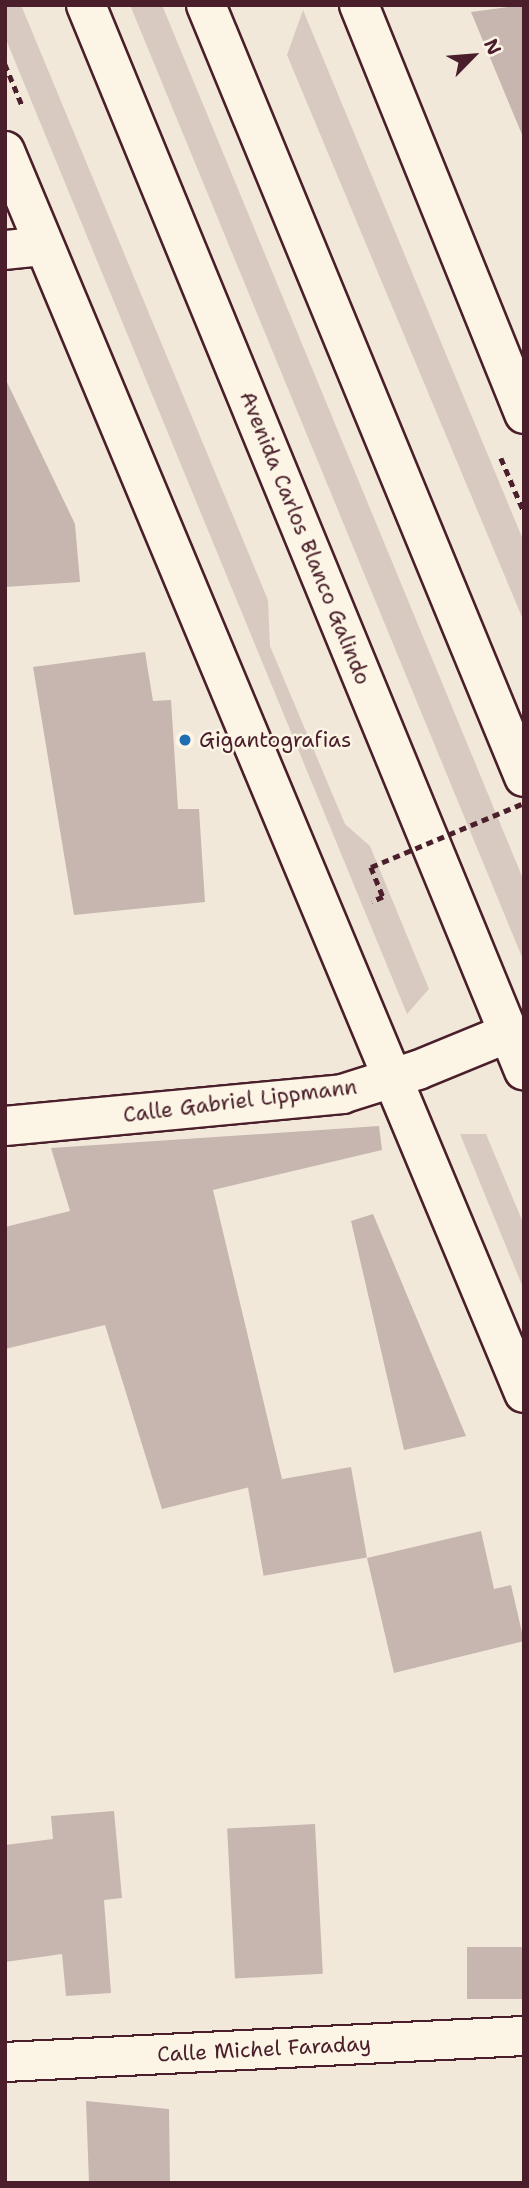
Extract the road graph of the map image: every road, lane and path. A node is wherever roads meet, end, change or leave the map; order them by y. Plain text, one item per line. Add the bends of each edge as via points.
1 (86, 5) edge
2 (206, 5) edge
3 (359, 5) edge
4 (5, 151) edge
5 (43, 246) junction
6 (5, 250) edge
7 (524, 414) edge
8 (524, 777) edge
9 (524, 803) edge
10 (370, 867) dead end
11 (508, 1033) junction
12 (524, 1071) edge
13 (393, 1079) junction
14 (5, 1126) edge
15 (524, 1393) edge
16 (524, 2036) edge
17 (5, 2062) edge

1 - 11 main road, Avenida Carlos Blanco Galindo
2 - 8 main road
3 - 7 main road
4 - 5 main road
5 - 6 main road
5 - 13 main road
9 - 10 path, bridge
11 - 12 main road, Avenida Carlos Blanco Galindo
11 - 13 main road, Calle Gabriel Lippmann
13 - 14 main road, Calle Gabriel Lippmann via 342,1094
13 - 15 main road
16 - 17 main road, Calle Michel Faraday

